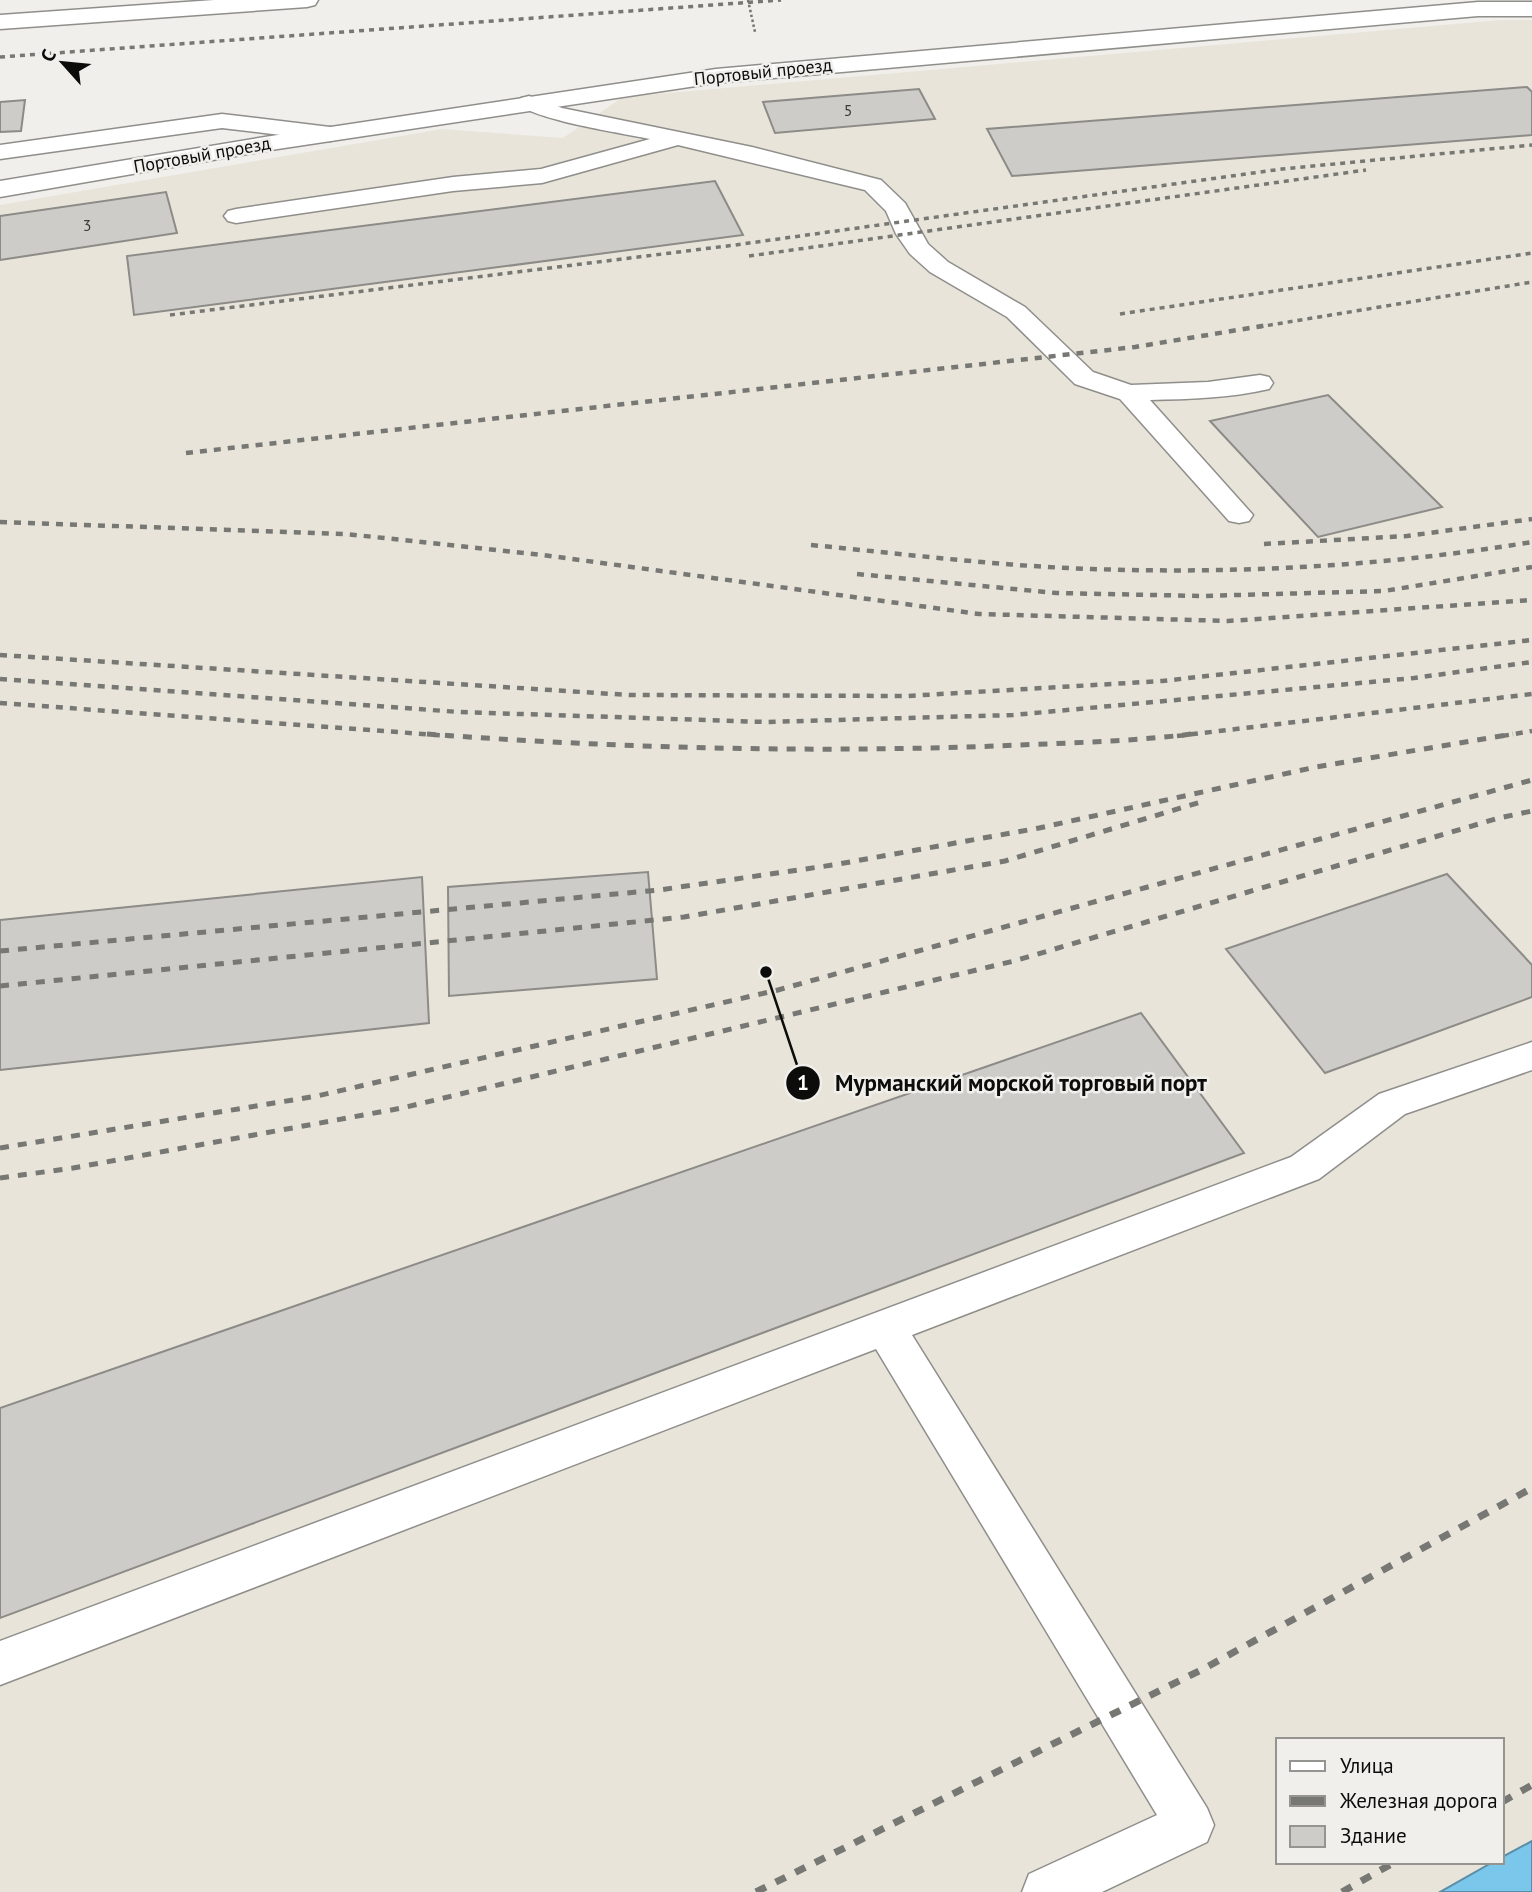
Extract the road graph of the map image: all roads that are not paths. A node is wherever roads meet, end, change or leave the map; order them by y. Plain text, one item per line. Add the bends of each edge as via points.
1 (307, 0) edge
2 (1532, 9) edge
3 (0, 22) edge
4 (529, 103) junction
5 (330, 134) junction
6 (677, 139) junction
7 (0, 152) edge
8 (0, 189) edge
9 (236, 216) dead end
10 (1260, 383) dead end
11 (1129, 393) junction
12 (1238, 515) dead end
13 (1532, 1056) edge
14 (885, 1327) junction
15 (0, 1663) edge
16 (1047, 1892) edge

1 - 3 street
2 - 4 street, Портовый проезд via 1478,9 761,71
4 - 5 street, Портовый проезд
4 - 6 lane
5 - 7 lane via 222,121
5 - 8 street, Портовый проезд
6 - 9 lane via 542,176 453,184
6 - 11 lane via 873,186 897,208 908,234 939,267 1016,312 1084,378
10 - 11 lane
11 - 12 lane
13 - 14 lane via 1392,1104 1305,1168
14 - 15 lane
14 - 16 lane via 1190,1825

